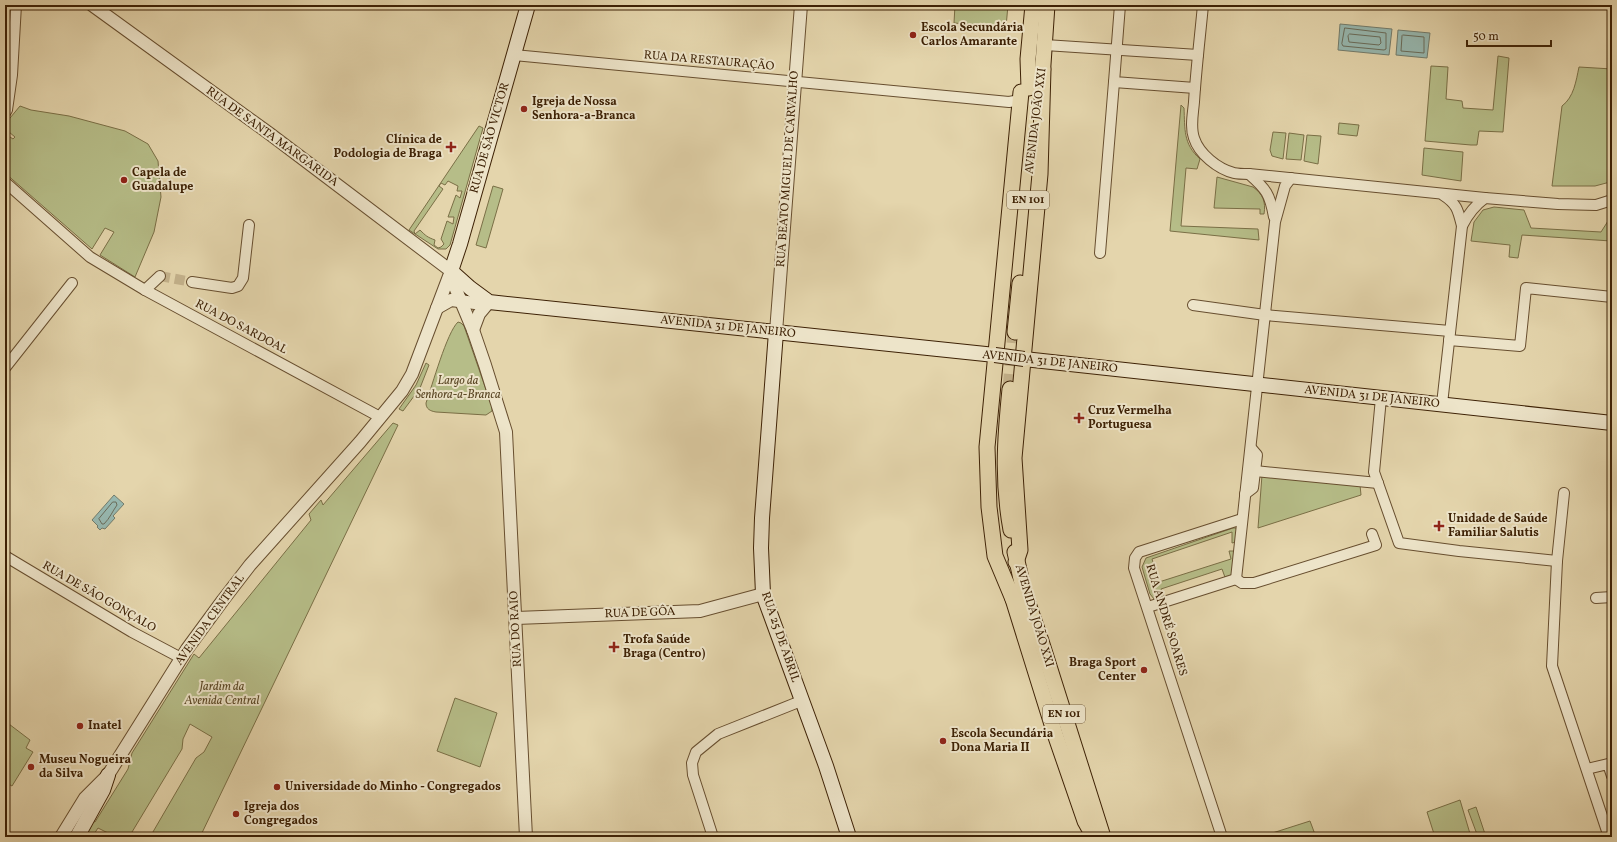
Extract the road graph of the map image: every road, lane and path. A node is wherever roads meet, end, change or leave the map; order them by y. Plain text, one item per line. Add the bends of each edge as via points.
1 (16, 5) edge
2 (92, 5) edge
3 (528, 5) edge
4 (801, 5) edge
5 (1033, 5) edge
6 (1047, 5) edge
7 (1120, 5) edge
8 (1203, 5) edge
9 (1044, 45) junction
10 (1116, 51) junction
11 (514, 55) junction
12 (1198, 55) junction
13 (1043, 69) junction
14 (795, 82) junction
15 (1114, 82) junction
16 (1195, 88) junction
17 (1024, 92) junction
18 (5, 113) edge
19 (1249, 174) junction
20 (1291, 178) junction
21 (5, 182) edge
22 (1441, 194) junction
23 (1485, 198) junction
24 (1612, 200) edge
25 (1275, 222) junction
26 (249, 225) dead end
27 (1462, 226) junction
28 (1100, 253) dead end
29 (451, 271) junction
30 (160, 276) dead end
31 (192, 282) tunnel mouth
32 (72, 283) dead end
33 (145, 290) junction
34 (1612, 297) edge
35 (462, 302) junction
36 (488, 302) junction
37 (1193, 305) dead end
38 (437, 308) junction
39 (1265, 315) junction
40 (473, 330) junction
41 (776, 332) junction
42 (1450, 335) junction
43 (995, 355) junction
44 (1024, 359) junction
45 (5, 368) edge
46 (1258, 385) junction
47 (1381, 398) junction
48 (1442, 404) junction
49 (380, 417) junction
50 (1612, 423) edge
51 (1250, 448) junction
52 (1255, 471) junction
53 (1378, 483) junction
54 (1564, 493) dead end
55 (1245, 494) junction
56 (1242, 519) junction
57 (1372, 534) dead end
58 (5, 556) edge
59 (1556, 561) junction
60 (1016, 562) junction
61 (1236, 579) junction
62 (763, 594) junction
63 (1612, 597) edge
64 (1596, 598) dead end
65 (1013, 599) junction
66 (1148, 608) junction
67 (516, 618) junction
68 (181, 658) junction
69 (801, 700) junction
70 (1587, 768) junction
71 (108, 775) junction
72 (1612, 776) edge
73 (1085, 821) junction
74 (61, 837) edge
75 (77, 837) edge
76 (526, 837) edge
77 (714, 837) edge
78 (849, 837) edge
79 (1086, 837) edge
80 (1094, 837) edge
81 (1103, 837) edge
82 (1222, 837) edge
83 (1609, 837) edge

1 - 18 street via 13,70
2 - 29 street, RUA DE SANTA MARGARIDA via 270,134
3 - 11 main road, RUA DE SÃO VICTOR
4 - 14 street, RUA BEATO MIGUEL DE CARVALHO
5 - 17 main road, AVENIDA JOÃO XXI
6 - 9 main road, AVENIDA JOÃO XXI / EN 101
7 - 10 street
8 - 12 street
9 - 10 street
9 - 13 main road, AVENIDA JOÃO XXI / EN 101
10 - 12 street
10 - 15 street
11 - 14 street, RUA DA RESTAURAÇÃO
11 - 29 main road, RUA DE SÃO VICTOR
12 - 16 street
13 - 17 main road, AVENIDA JOÃO XXI / EN 101 via 1012,332
13 - 44 main road via 1040,174
14 - 17 street, RUA DA RESTAURAÇÃO via 1010,102
14 - 41 street, RUA BEATO MIGUEL DE CARVALHO
15 - 16 street
15 - 28 street
16 - 19 street via 1192,125 1196,145 1214,163 1228,171
17 - 43 main road
19 - 20 street
19 - 25 street via 1263,186 1268,195
20 - 22 street
20 - 25 street via 1285,186
21 - 33 street, RUA DO SARDOAL via 90,258
22 - 23 street
22 - 27 street via 1453,202
23 - 24 street via 1578,205 1596,205
23 - 27 street via 1467,215
25 - 39 street
26 - 31 street via 243,278 238,286 232,288
27 - 42 street
29 - 35 street
29 - 36 main road
29 - 38 street
30 - 33 street
32 - 45 street
33 - 49 street, RUA DO SARDOAL
34 - 42 street via 1526,288 1520,346
35 - 36 street
35 - 38 street via 450,300
35 - 40 street
36 - 40 street via 479,314
36 - 41 main road, AVENIDA 31 DE JANEIRO
37 - 39 street
38 - 49 street via 412,374
39 - 42 street
39 - 46 street
40 - 67 street, RUA DO RAIO via 498,423 506,432
41 - 43 main road, AVENIDA 31 DE JANEIRO
41 - 62 main road, RUA 25 DE ABRIL via 762,518
42 - 48 street
43 - 44 main road, AVENIDA 31 DE JANEIRO, bridge
43 - 65 main road via 987,447 989,507 995,556
44 - 46 main road, AVENIDA 31 DE JANEIRO
44 - 60 main road via 1014,458 1020,550
46 - 47 main road, AVENIDA 31 DE JANEIRO
46 - 51 street
47 - 48 main road, AVENIDA 31 DE JANEIRO
47 - 53 street via 1374,472
48 - 50 main road, AVENIDA 31 DE JANEIRO
49 - 68 street, AVENIDA CENTRAL via 250,565
51 - 52 street via 1257,455
51 - 55 street
52 - 53 street
52 - 55 street via 1253,488
53 - 59 street via 1399,543
54 - 59 street
55 - 56 street
56 - 61 street
56 - 66 street, RUA ANDRÉ SOARES via 1139,552 1135,558 1134,568
57 - 61 street via 1376,546 1254,584 1242,583
58 - 68 street, RUA DE SÃO GONÇALO via 132,632
59 - 70 street via 1552,666
60 - 65 main road, AVENIDA JOÃO XXI / EN 101 via 1006,496 1006,388 996,448 997,504
60 - 81 main road, AVENIDA JOÃO XXI / EN 101
61 - 66 street
62 - 67 street, RUA DE GÔA via 700,611
62 - 69 main road, RUA 25 DE ABRIL
63 - 64 street
65 - 73 main road, AVENIDA JOÃO XXI / EN 101
66 - 82 street, RUA ANDRÉ SOARES
67 - 76 street, RUA DO RAIO
68 - 71 street, AVENIDA CENTRAL
69 - 77 street via 718,734 696,752 692,763 693,775
69 - 78 main road, RUA 25 DE ABRIL
70 - 72 street via 1608,764
70 - 83 street
71 - 74 street, AVENIDA CENTRAL via 85,798
71 - 75 main road via 103,790
73 - 79 main road, AVENIDA JOÃO XXI / EN 101
73 - 80 main road, AVENIDA JOÃO XXI

